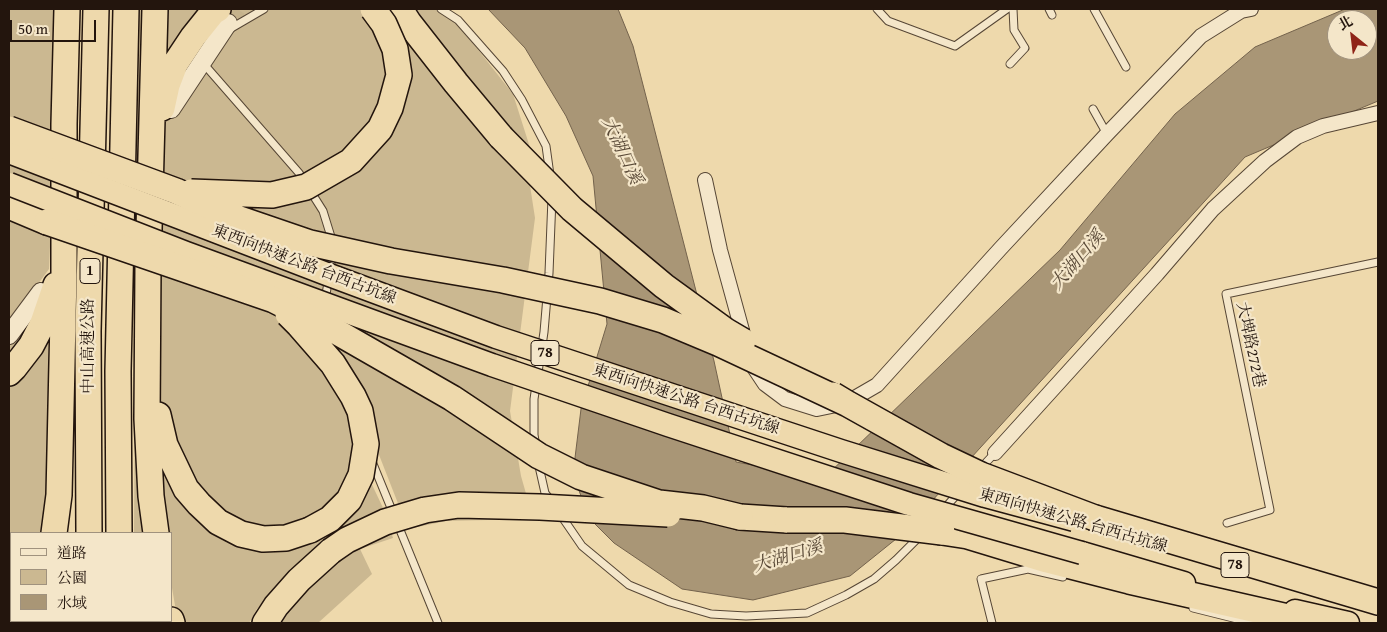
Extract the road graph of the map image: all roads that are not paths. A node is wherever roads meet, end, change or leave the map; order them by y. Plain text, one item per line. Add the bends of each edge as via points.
1 (60, 9) edge
2 (67, 9) edge
3 (96, 9) edge
4 (126, 9) edge
5 (155, 9) edge
6 (264, 9) edge
7 (373, 9) edge
8 (441, 9) edge
9 (877, 9) edge
10 (1007, 9) edge
11 (1013, 9) edge
12 (1094, 9) edge
13 (1251, 9) edge
14 (404, 16) edge
15 (222, 23) edge
16 (67, 53) junction
17 (202, 62) junction
18 (1010, 64) dead end
19 (1126, 68) dead end
20 (171, 109) dead end
21 (1093, 109) dead end
22 (1378, 113) edge
23 (1107, 134) junction
24 (10, 135) edge
25 (152, 154) junction
26 (704, 180) dead end
27 (9, 184) edge
28 (176, 191) junction
29 (9, 206) edge
30 (9, 210) edge
31 (55, 229) junction
32 (1378, 262) edge
33 (148, 266) junction
34 (49, 286) junction
35 (274, 300) junction
36 (324, 307) dead end
37 (322, 316) dead end
38 (327, 333) dead end
39 (9, 336) edge
40 (331, 351) dead end
41 (9, 373) edge
42 (848, 404) junction
43 (995, 453) joint
44 (740, 517) junction
45 (1093, 522) junction
46 (1227, 523) dead end
47 (54, 532) edge
48 (89, 532) edge
49 (119, 532) edge
50 (156, 532) edge
51 (1067, 578) dead end
52 (1378, 602) edge
53 (1182, 606) dead end
54 (265, 623) edge
55 (438, 623) edge
56 (992, 623) edge
57 (1253, 623) edge
58 (1314, 623) edge
59 (1348, 623) edge

1 - 16 highway
2 - 16 highway
3 - 48 highway, 中山高速公路 / 1 via 88,330
4 - 49 highway, 中山高速公路 / 1 via 118,371
5 - 25 highway
6 - 15 lane
7 - 28 highway, bridge via 384,24 395,50 399,75 380,129 351,161 306,187 272,195
8 - 43 lane via 458,20 503,71 546,146 552,202 550,273 534,399 538,464 545,493 582,546 629,585 711,614 806,613 874,579 913,544
9 - 10 lane via 888,21 955,46
11 - 18 lane via 1014,30 1025,48
12 - 19 lane
13 - 23 street via 1241,11 1201,36
14 - 42 highway, bridge via 501,137 572,209 664,286 726,331
15 - 17 street
15 - 25 highway via 213,12 175,64 167,85
16 - 31 highway
17 - 20 street
17 - 36 lane via 300,173 322,211 332,240
21 - 23 lane
22 - 43 street via 1323,126 1297,137 1265,161 1213,209
23 - 26 street via 877,384 846,402 816,409 785,399 765,384 751,363
24 - 28 highway, bridge
24 - 45 highway, 東西向快速公路 台西古坑線 / 78, bridge via 315,270 496,336 850,454 985,496
25 - 33 highway
27 - 59 highway, 東西向快速公路 台西古坑線 / 78, bridge via 186,253 668,426 909,504 1222,593
28 - 42 highway, bridge via 234,217 310,243 503,280 590,299 663,320
29 - 31 highway
30 - 31 highway
31 - 34 highway
31 - 35 highway, bridge
31 - 47 highway via 64,275 59,495
32 - 46 lane, 大埤路272巷 via 1226,294 1270,510
33 - 35 highway, bridge via 153,296 152,356 156,408 165,445 186,489 199,504 218,522 241,534 263,539 286,538 330,519 349,500 361,475 366,444 360,411 339,373
33 - 50 highway via 147,419
34 - 39 street
34 - 41 highway via 43,323 32,346
35 - 44 highway, bridge via 452,398 539,456 581,477 659,503 703,508
37 - 38 lane
40 - 55 lane via 343,389
42 - 45 highway, bridge via 941,456
44 - 54 highway, bridge via 459,504 425,510 385,522 331,551 299,580
44 - 58 highway, bridge via 845,520 968,536 1129,582
45 - 52 highway
51 - 56 lane via 1028,568 982,579
53 - 57 lane

